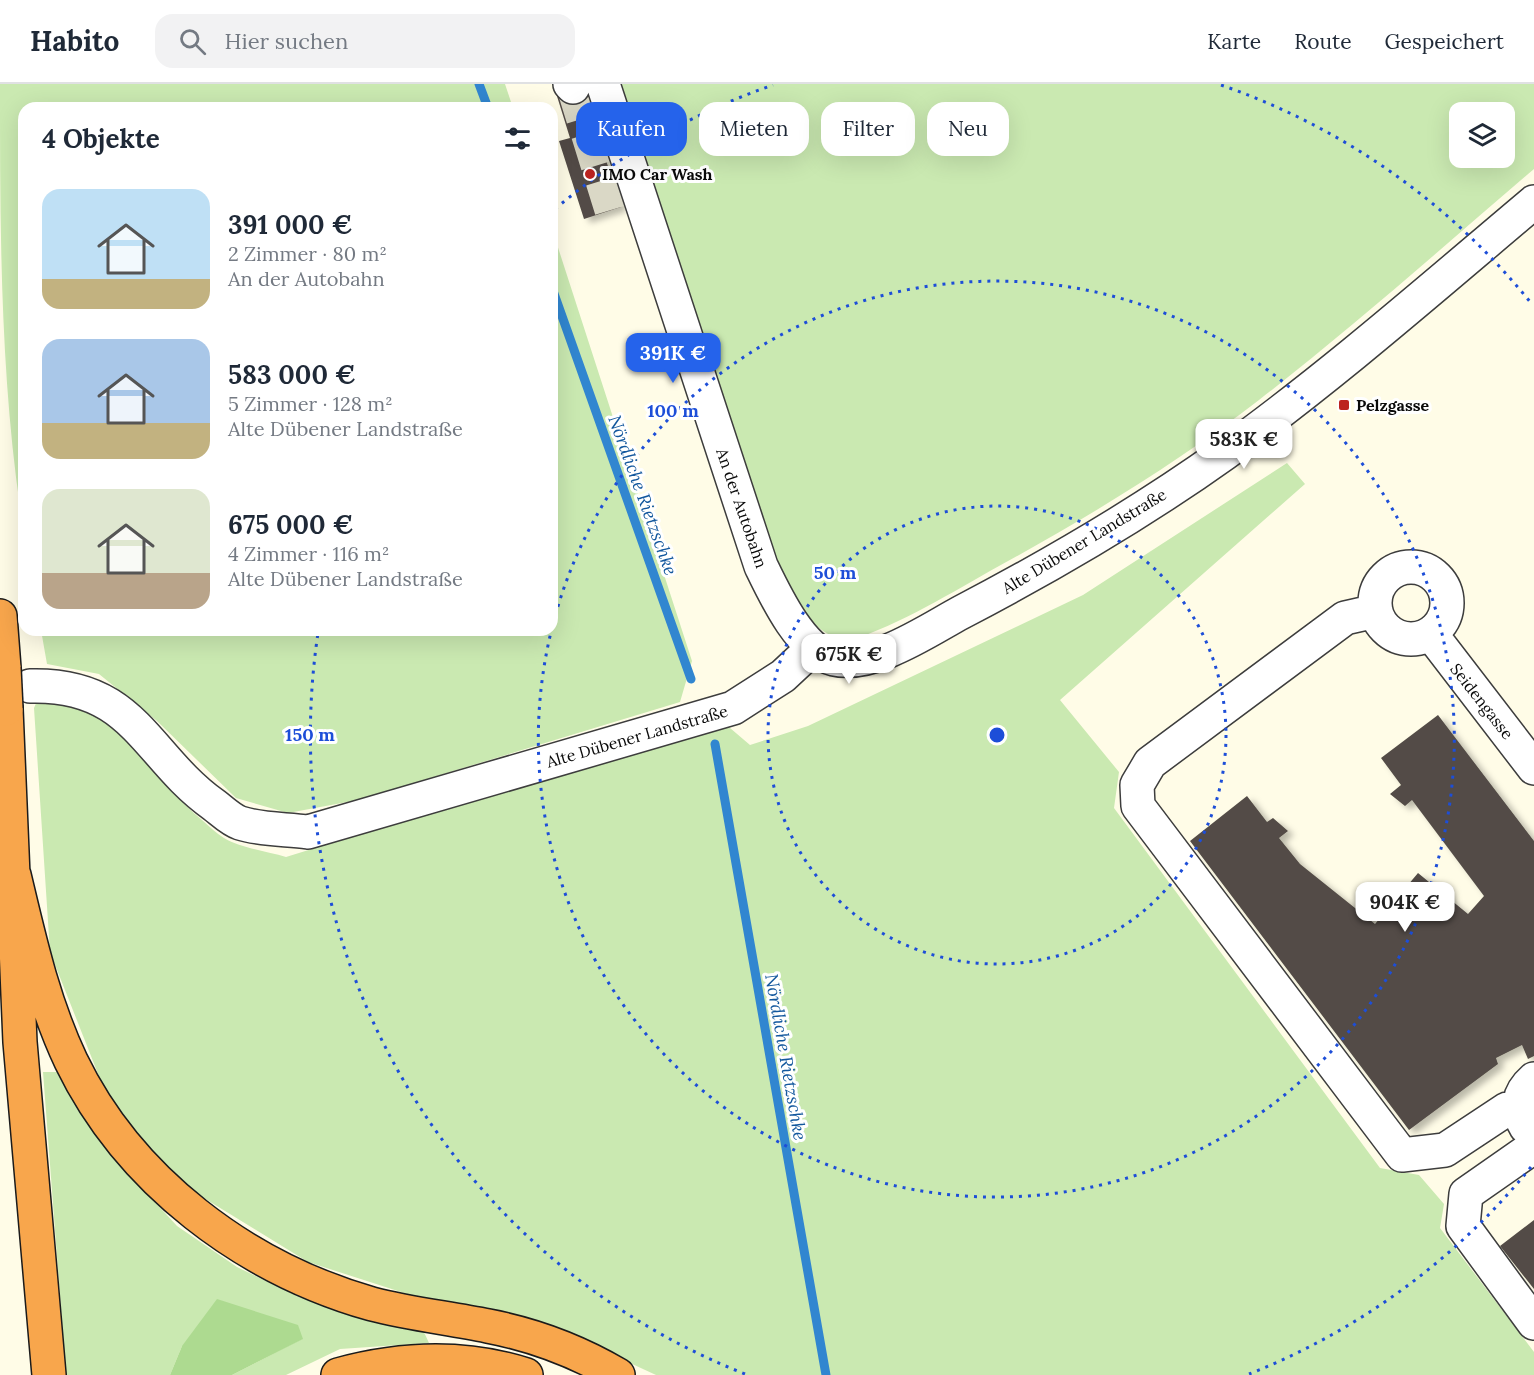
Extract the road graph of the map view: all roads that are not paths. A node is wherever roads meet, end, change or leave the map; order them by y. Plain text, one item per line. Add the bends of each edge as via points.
1 (582, 85) edge
2 (1534, 202) edge
3 (1376, 610) junction
4 (0, 616) edge
5 (1431, 634) junction
6 (813, 648) junction
7 (17, 677) junction
8 (1534, 768) edge
9 (14, 875) junction
10 (1534, 1079) edge
11 (1526, 1122) edge
12 (1534, 1142) edge
13 (1534, 1323) edge
14 (49, 1375) edge
15 (338, 1375) edge
16 (526, 1375) edge
17 (618, 1375) edge

1 - 6 street, An der Autobahn via 760,566 773,592
2 - 6 street, Alte Dübener Landstraße via 1326,376 1226,453 1140,511 1038,572 893,648 853,660 835,659
3 - 5 street via 1387,630 1397,636 1408,639
3 - 5 street via 1377,591 1388,575 1398,569 1421,568 1441,582 1448,604 1440,626
3 - 11 street via 1345,618 1150,763 1137,785 1138,806 1402,1155 1444,1150 1507,1109
4 - 7 highway
5 - 8 street, Seidengasse
6 - 7 street, Alte Dübener Landstraße via 783,676 733,708 308,832 239,823 199,794 121,712 95,698
7 - 9 highway, bridge via 6,709
9 - 14 highway via 20,1042
9 - 17 highway via 51,1012 72,1061 111,1125 165,1189 245,1249 303,1280 405,1312 527,1335 586,1357
10 - 11 street via 1525,1088
12 - 13 street via 1529,1150 1466,1194 1463,1226
15 - 16 highway via 435,1360 477,1362

